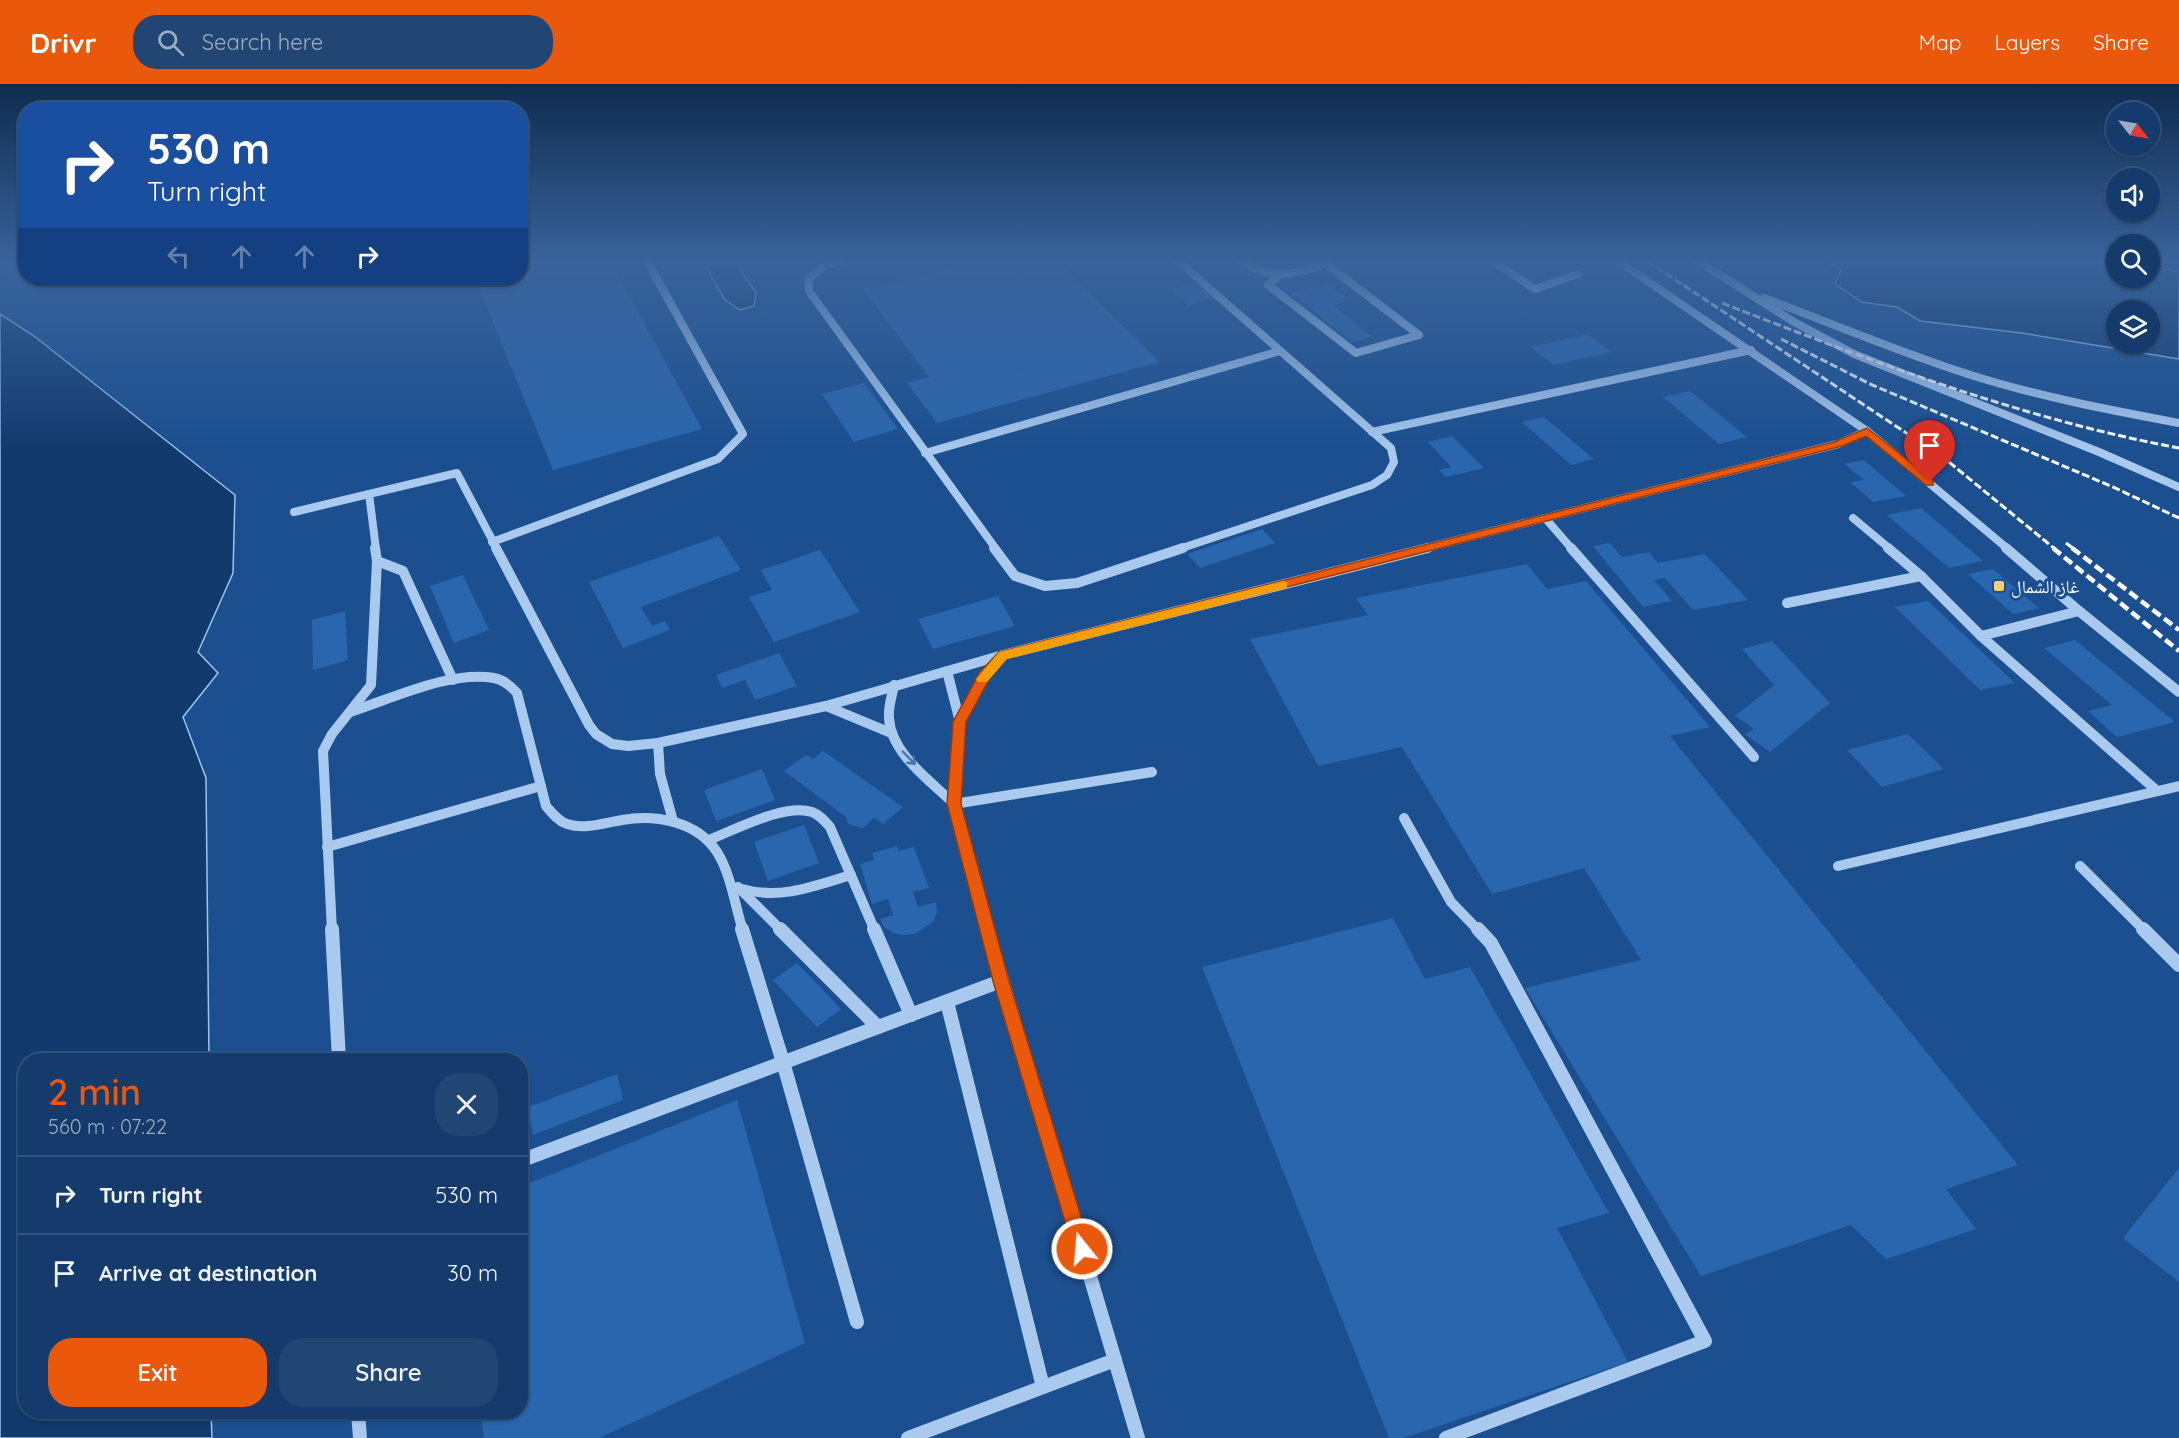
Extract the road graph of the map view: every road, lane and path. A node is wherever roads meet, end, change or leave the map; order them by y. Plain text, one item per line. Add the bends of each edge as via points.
1 (681, 324) edge
2 (833, 324) edge
3 (1250, 324) edge
4 (1319, 324) edge
5 (1405, 324) edge
6 (1712, 324) edge
7 (1797, 324) edge
8 (1831, 324) edge
9 (1751, 350) junction
10 (1280, 351) junction
11 (2179, 423) edge
12 (1867, 431) junction
13 (1372, 432) junction
14 (925, 453) junction
15 (2179, 487) edge
16 (369, 494) junction
17 (294, 512) dead end
18 (1853, 518) dead end
19 (1546, 519) junction
20 (492, 542) junction
21 (377, 561) junction
22 (1921, 576) junction
23 (1787, 603) dead end
24 (2079, 611) junction
25 (1981, 636) junction
26 (1003, 655) junction
27 (947, 671) junction
28 (453, 680) junction
29 (894, 685) junction
30 (2179, 692) edge
31 (826, 706) junction
32 (350, 712) junction
33 (960, 722) junction
34 (891, 733) junction
35 (658, 743) junction
36 (1754, 757) dead end
37 (1152, 772) dead end
38 (541, 786) junction
39 (2179, 786) edge
40 (2156, 790) junction
41 (954, 804) junction
42 (1404, 818) dead end
43 (673, 821) junction
44 (709, 840) junction
45 (327, 847) junction
46 (723, 866) junction
47 (1838, 866) dead end
48 (2080, 866) dead end
49 (851, 875) junction
50 (738, 887) junction
51 (2179, 965) edge
52 (1001, 981) junction
53 (946, 1002) junction
54 (910, 1015) junction
55 (878, 1027) junction
56 (339, 1053) edge
57 (783, 1062) junction
58 (528, 1158) edge
59 (857, 1322) dead end
60 (1115, 1360) junction
61 (1043, 1387) junction
62 (359, 1419) edge
63 (360, 1438) edge
64 (908, 1438) edge
65 (1138, 1438) edge
66 (1446, 1438) edge

1 - 20 street via 743,434 718,459
2 - 14 street
3 - 10 street
4 - 5 street via 1356,353 1419,335
6 - 9 street
7 - 15 street via 1854,354
8 - 11 street via 1975,377
9 - 12 street
9 - 13 street
10 - 13 street
10 - 14 street
12 - 19 street via 1838,444
12 - 24 street
13 - 14 street via 1391,448 1394,462 1387,476 1372,485 1077,583 1045,586 1015,576
16 - 17 street
16 - 20 street via 457,473
16 - 21 street
18 - 22 street
19 - 26 street
19 - 36 street
20 - 35 street via 599,739 634,747
21 - 28 street via 403,571
21 - 32 street via 371,685
22 - 23 street
22 - 25 street
24 - 25 street
24 - 30 street
25 - 40 street
26 - 27 street
26 - 33 street via 985,675
27 - 29 street
27 - 33 street
28 - 32 street
28 - 38 street via 494,677 517,693
29 - 31 street
29 - 34 street
31 - 34 street
31 - 35 street
32 - 45 street via 323,751
33 - 41 street
34 -> 41 street via 899,748
35 - 43 street via 660,774
37 - 41 street
38 - 43 street via 546,806 566,824 650,817
38 - 45 street
39 - 40 street
40 - 47 street
41 - 52 street
42 - 66 street via 1451,902 1491,943 1705,1341
43 - 44 street
44 - 46 street
44 - 49 street via 790,811 808,811 822,816 830,827
45 - 56 street
46 - 50 street
46 - 57 street
48 - 51 street
49 - 50 street via 775,894 752,893
49 - 54 street
50 - 55 street
52 - 53 street
52 - 60 street
53 - 54 street
53 - 61 street
54 - 55 street
55 - 57 street
57 - 58 street
57 - 59 street
60 - 61 street
60 - 65 street
61 - 64 street
62 - 63 street

